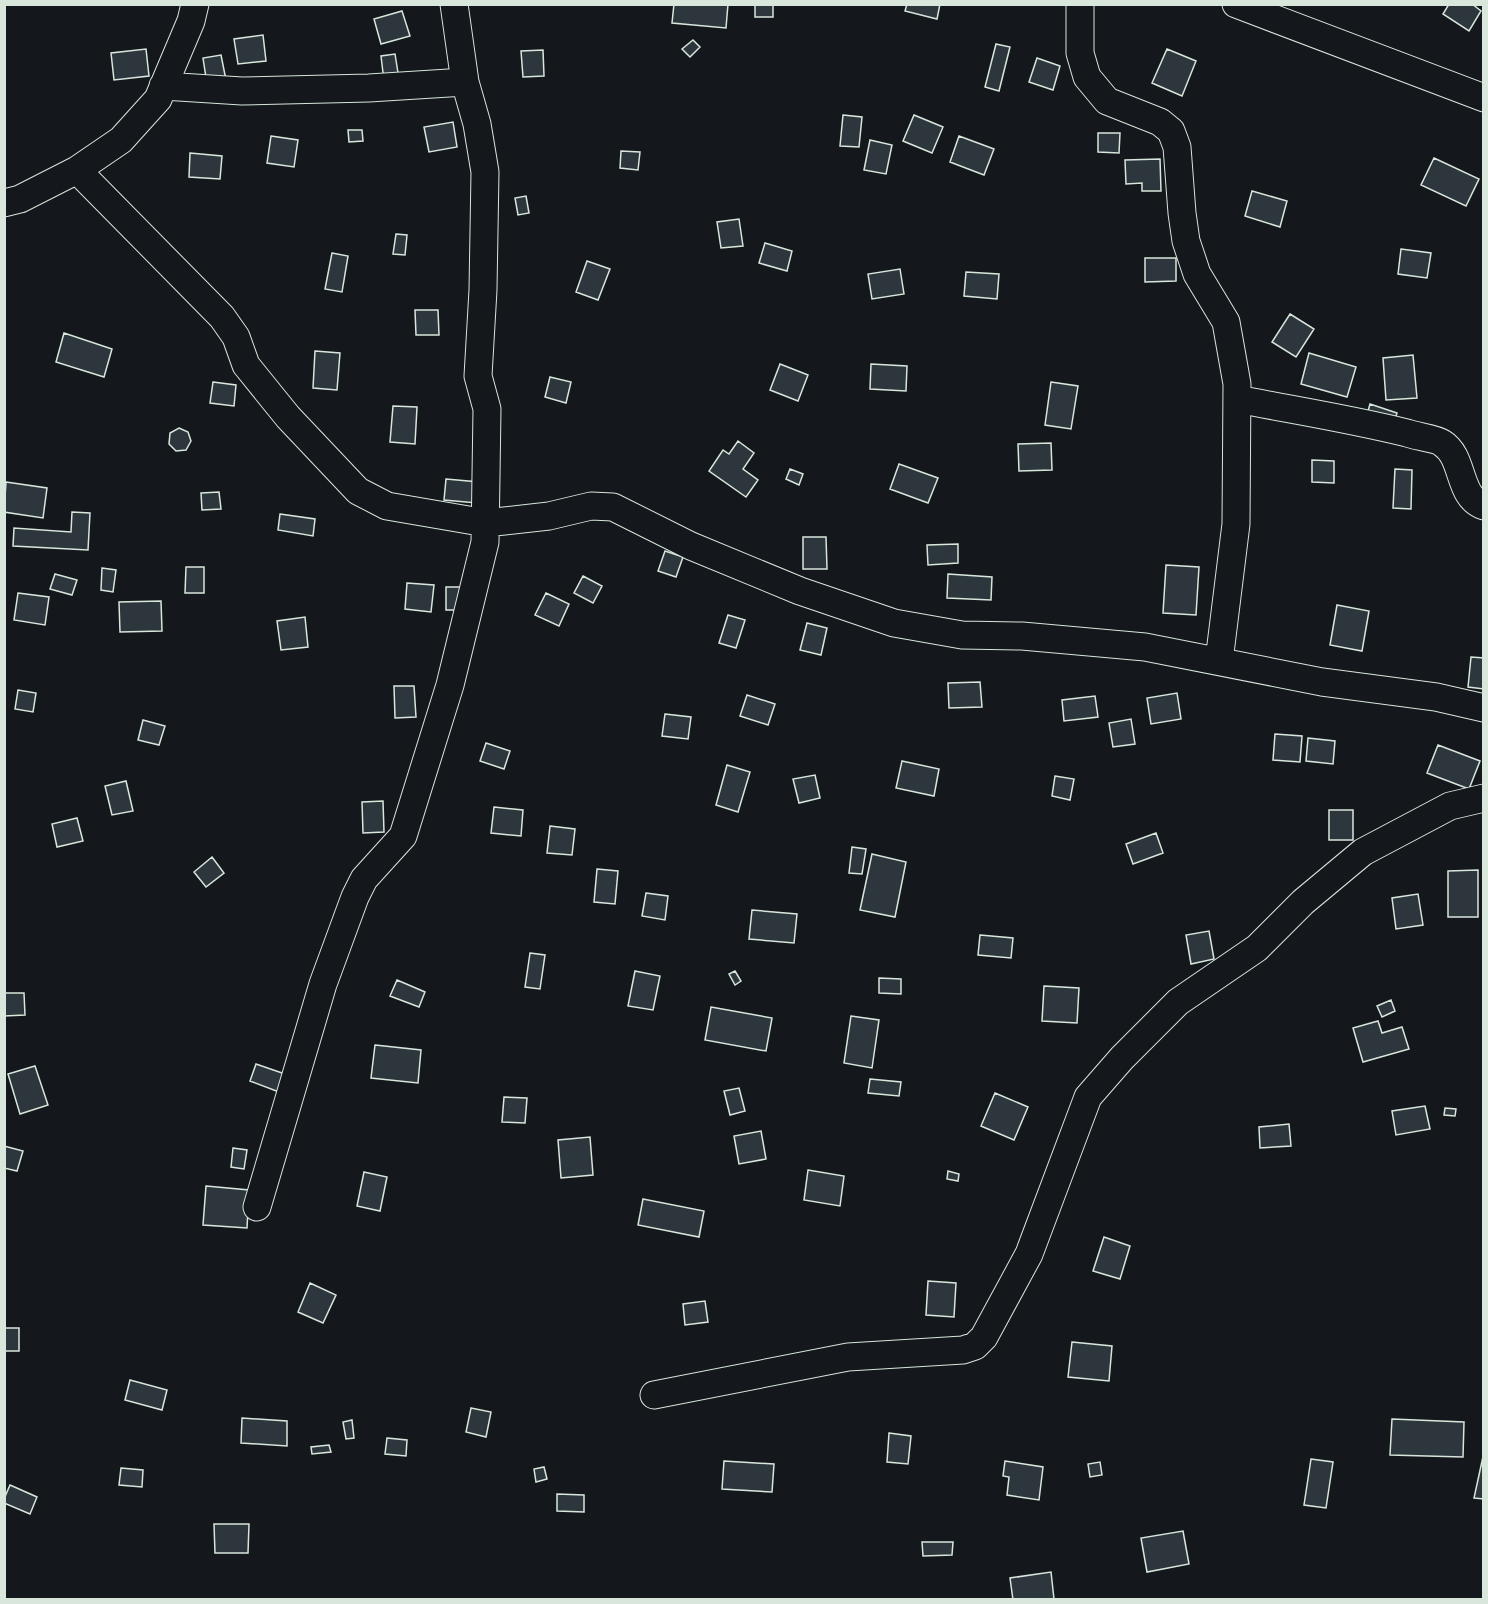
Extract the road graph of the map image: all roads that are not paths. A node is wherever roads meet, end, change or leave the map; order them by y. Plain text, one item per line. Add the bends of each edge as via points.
1 (195, 4) edge
2 (454, 4) edge
3 (1080, 4) edge
4 (1236, 4) edge
5 (465, 82) junction
6 (163, 86) junction
7 (1484, 98) edge
8 (77, 170) junction
9 (4, 202) edge
10 (1237, 399) junction
11 (1484, 506) edge
12 (486, 523) junction
13 (1219, 661) junction
14 (1484, 708) edge
15 (1484, 798) edge
16 (257, 1207) dead end
17 (654, 1395) dead end

1 - 6 street
2 - 5 street
3 - 10 street via 1080,52 1087,77 1107,101 1160,122 1171,131 1177,147 1186,241 1197,274 1226,322
4 - 7 street
5 - 6 street via 242,91
5 - 12 street via 485,172 478,376 487,410
6 - 8 street via 158,99 121,140
8 - 9 street via 20,199
8 - 12 street via 222,317 236,337 246,365 288,417 358,491 387,506
10 - 11 street via 1442,442 1455,457 1469,496
10 - 13 street via 1236,524
12 - 13 street via 549,516 591,506 613,507 691,546 800,591 894,623 962,635 1145,647
12 - 16 street via 485,542 450,685 403,836 364,879 355,897 323,984
13 - 14 street
15 - 17 street via 1450,806 1363,852 1303,902 1257,948 1178,1002 1122,1058 1088,1097 1029,1254 984,1337 975,1346 848,1357

